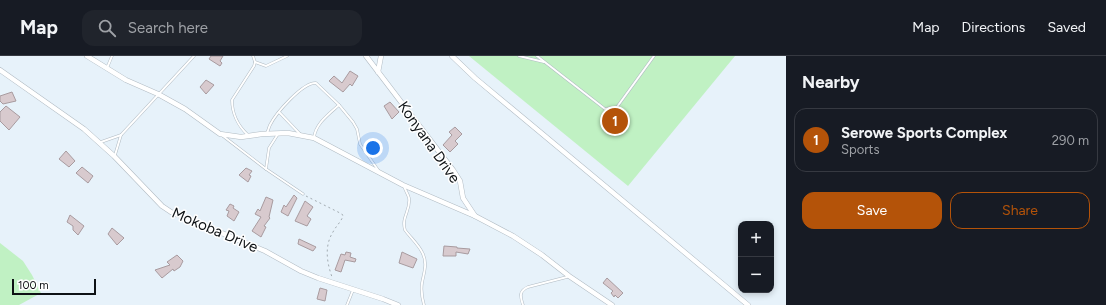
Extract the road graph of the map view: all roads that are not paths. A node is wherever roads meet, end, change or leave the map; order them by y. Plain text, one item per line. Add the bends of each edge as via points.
1 (87, 56) edge
2 (112, 56) edge
3 (194, 56) edge
4 (253, 56) edge
5 (287, 56) edge
6 (366, 56) edge
7 (381, 56) edge
8 (452, 56) edge
9 (519, 56) edge
10 (537, 56) edge
11 (654, 56) edge
12 (255, 62) junction
13 (545, 62) junction
14 (106, 68) junction
15 (0, 70) edge
16 (378, 72) junction
17 (158, 94) junction
18 (339, 105) junction
19 (279, 112) junction
20 (279, 133) junction
21 (220, 134) junction
22 (267, 134) junction
23 (121, 135) junction
24 (249, 136) junction
25 (302, 136) junction
26 (314, 138) junction
27 (100, 142) junction
28 (114, 156) junction
29 (266, 169) junction
30 (381, 174) junction
31 (403, 185) junction
32 (303, 194) road end
33 (475, 216) junction
34 (569, 276) junction
35 (353, 289) junction
36 (347, 305) edge
37 (398, 305) edge
38 (424, 305) edge
39 (523, 305) edge
40 (612, 305) edge
41 (748, 305) edge

1 - 14 street
2 - 14 lane
3 - 17 lane
4 - 12 lane
5 - 12 lane via 266,66
6 - 16 street, Konyana Drive
7 - 16 street
8 - 41 street via 475,78
9 - 13 lane
10 - 13 lane
11 - 13 lane via 617,107 605,109
12 - 24 lane via 232,100 236,119
14 - 17 street
15 - 27 street, Mokoba Drive
16 - 33 street, Konyana Drive via 453,170 460,181 463,198
17 - 21 street via 185,109
17 - 23 lane
18 - 19 lane via 316,83 312,83 286,103
18 - 26 lane via 317,128
18 - 30 lane via 353,122 360,144
19 - 22 lane via 270,124
19 - 25 lane
20 - 22 street
20 - 25 street
20 - 29 lane via 269,148
21 - 24 street
21 - 29 lane
22 - 24 street
23 - 27 lane
23 - 28 lane
25 - 26 street
26 - 30 street
27 - 28 street, Mokoba Drive
28 - 35 street, Mokoba Drive via 171,212 265,251 301,271
29 - 32 lane
30 - 31 street
31 - 33 street
31 - 38 lane via 409,199 409,206 403,219 405,230 422,252 426,263 422,284
33 - 34 street, Konyana Drive via 513,236
34 - 39 lane via 528,286 521,293
34 - 40 street, Konyana Drive
35 - 36 lane
35 - 37 street, Mokoba Drive

